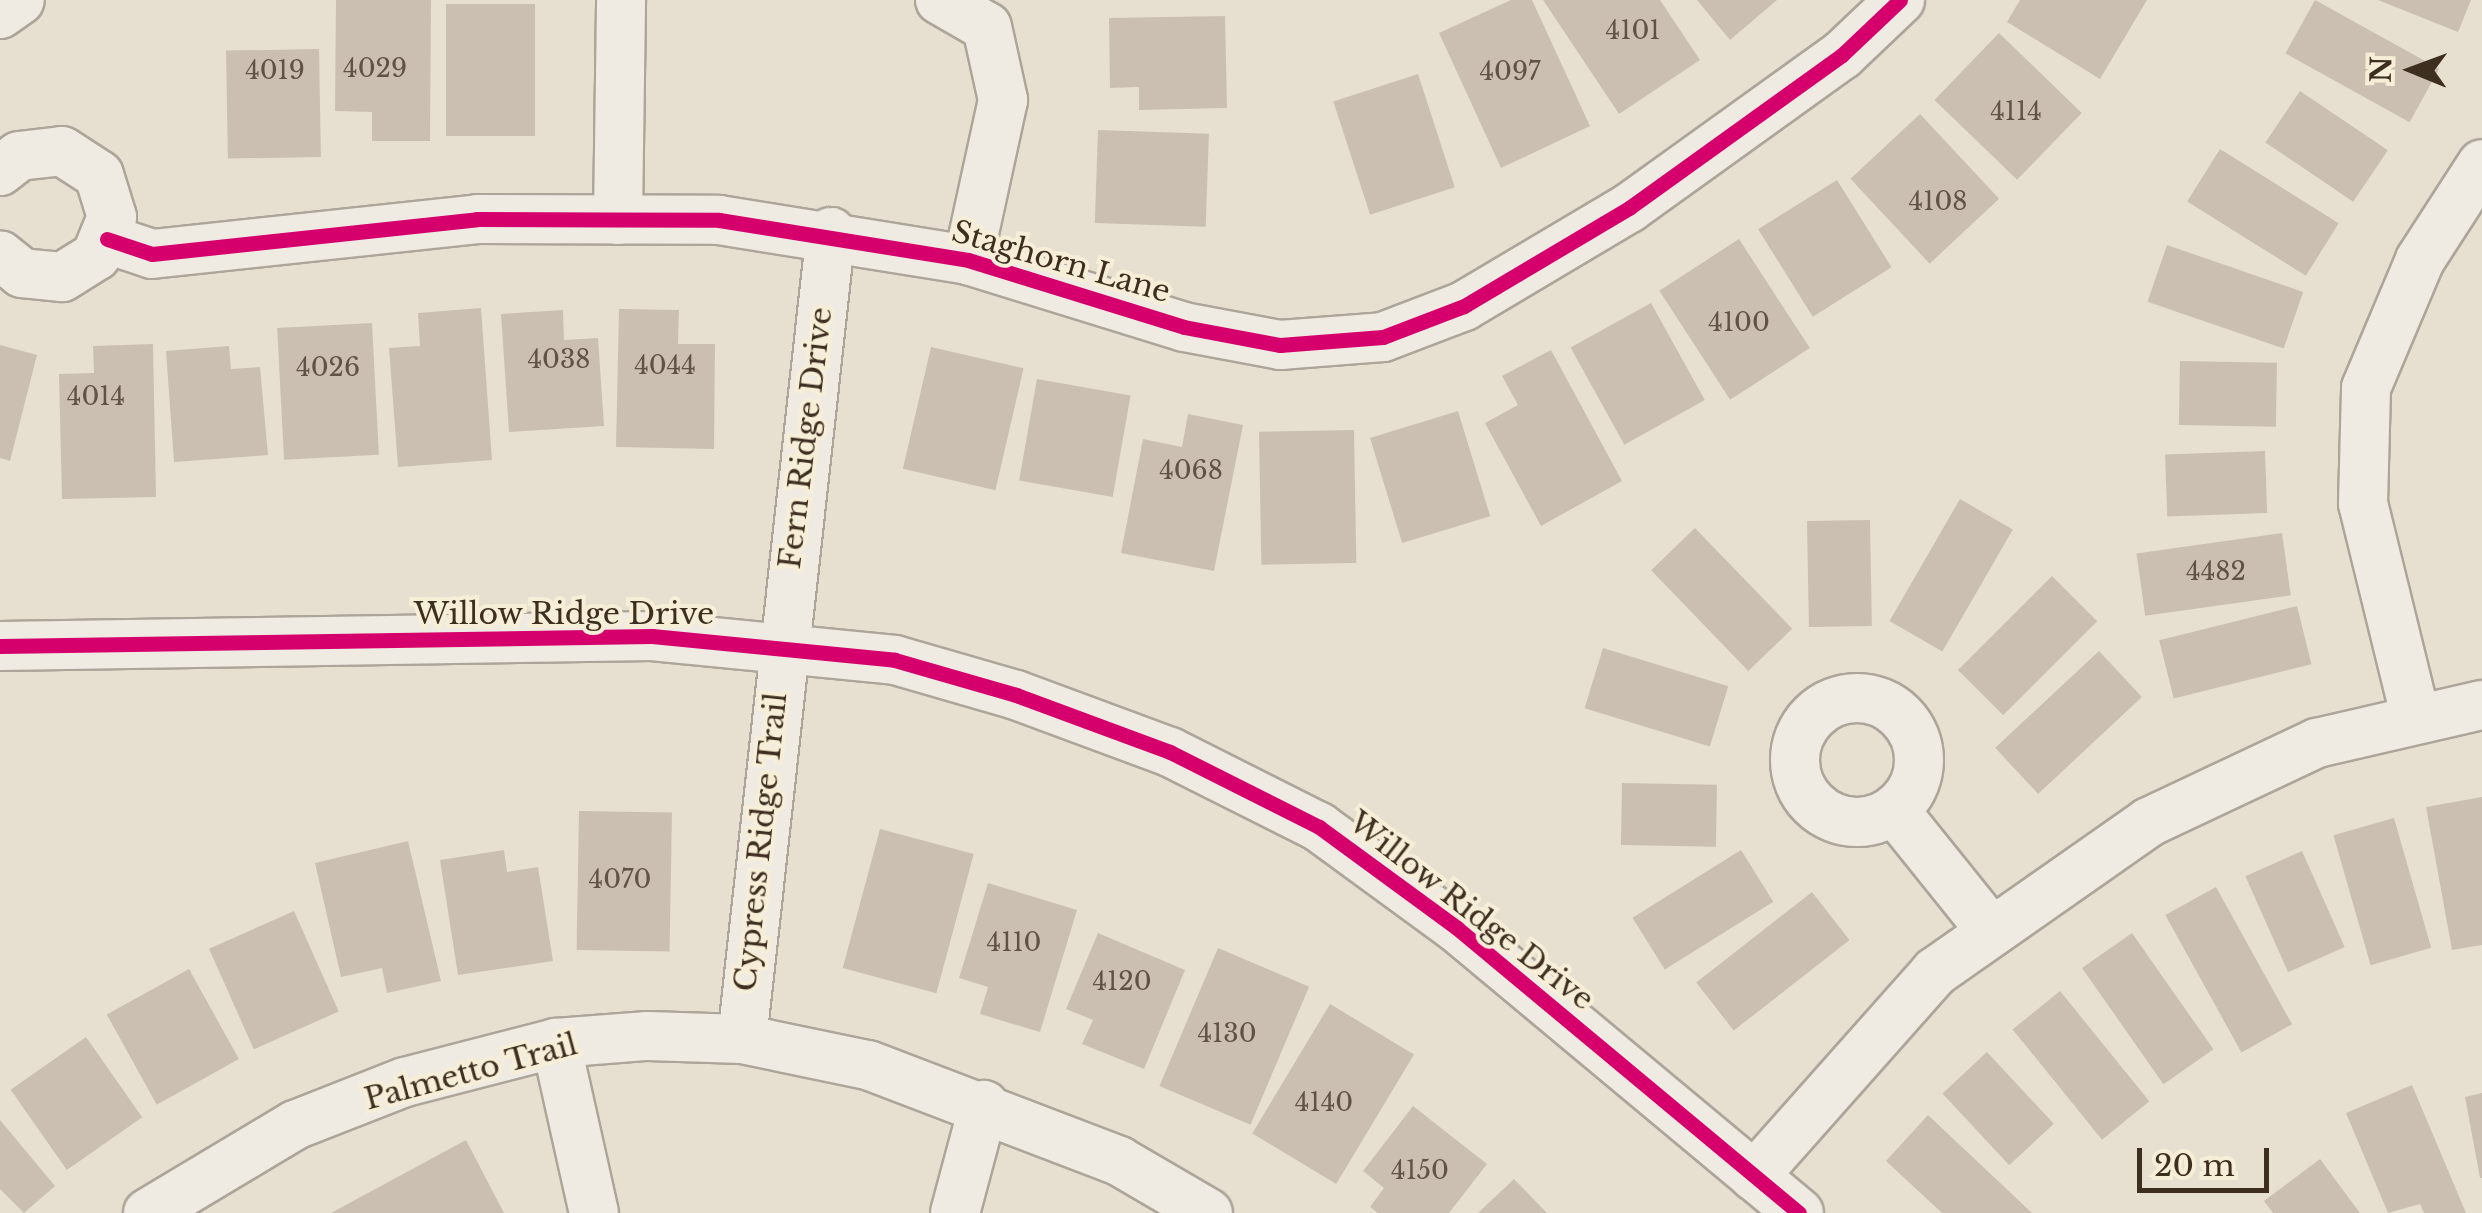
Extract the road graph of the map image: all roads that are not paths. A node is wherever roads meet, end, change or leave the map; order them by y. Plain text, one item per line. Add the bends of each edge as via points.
1 (20, 0) edge
2 (621, 0) edge
3 (940, 0) edge
4 (1900, 0) edge
5 (0, 14) edge
6 (2482, 164) edge
7 (0, 170) edge
8 (618, 220) junction
9 (831, 232) junction
10 (107, 239) junction
11 (0, 256) edge
12 (968, 260) junction
13 (781, 644) junction
14 (0, 646) edge
15 (2482, 705) edge
16 (2416, 719) junction
17 (1894, 810) dead end
18 (1989, 928) junction
19 (742, 1039) junction
20 (556, 1042) junction
21 (984, 1105) junction
22 (1754, 1176) junction
23 (148, 1213) edge
24 (594, 1213) edge
25 (956, 1213) edge
26 (1208, 1213) edge
27 (1798, 1213) edge

1 - 5 street
2 - 8 street
3 - 12 street via 987,27 1002,84
4 - 12 street, Staghorn Lane via 1842,55 1629,208 1464,306 1383,337 1260,341
6 - 16 street via 2420,260 2366,388 2363,504
7 - 10 street via 40,150 83,160 109,195
8 - 9 street, Staghorn Lane
8 - 10 street, Staghorn Lane via 477,219 152,254
9 - 12 street, Staghorn Lane
9 - 13 street, Fern Ridge Drive
10 - 11 street via 62,277 22,273
13 - 14 street, Willow Ridge Drive via 652,636
13 - 19 street, Cypress Ridge Trail
13 - 22 street, Willow Ridge Drive via 895,660 1016,695 1170,752 1319,827 1457,928
15 - 16 street
16 - 18 street via 2317,743 2149,822
17 - 18 street
18 - 22 street via 1873,1038
19 - 20 street, Palmetto Trail
19 - 21 street, Palmetto Trail via 868,1064
20 - 23 street, Palmetto Trail via 405,1082 296,1124
20 - 24 street
21 - 25 street
21 - 26 street, Palmetto Trail via 1118,1161
22 - 27 street, Willow Ridge Drive

